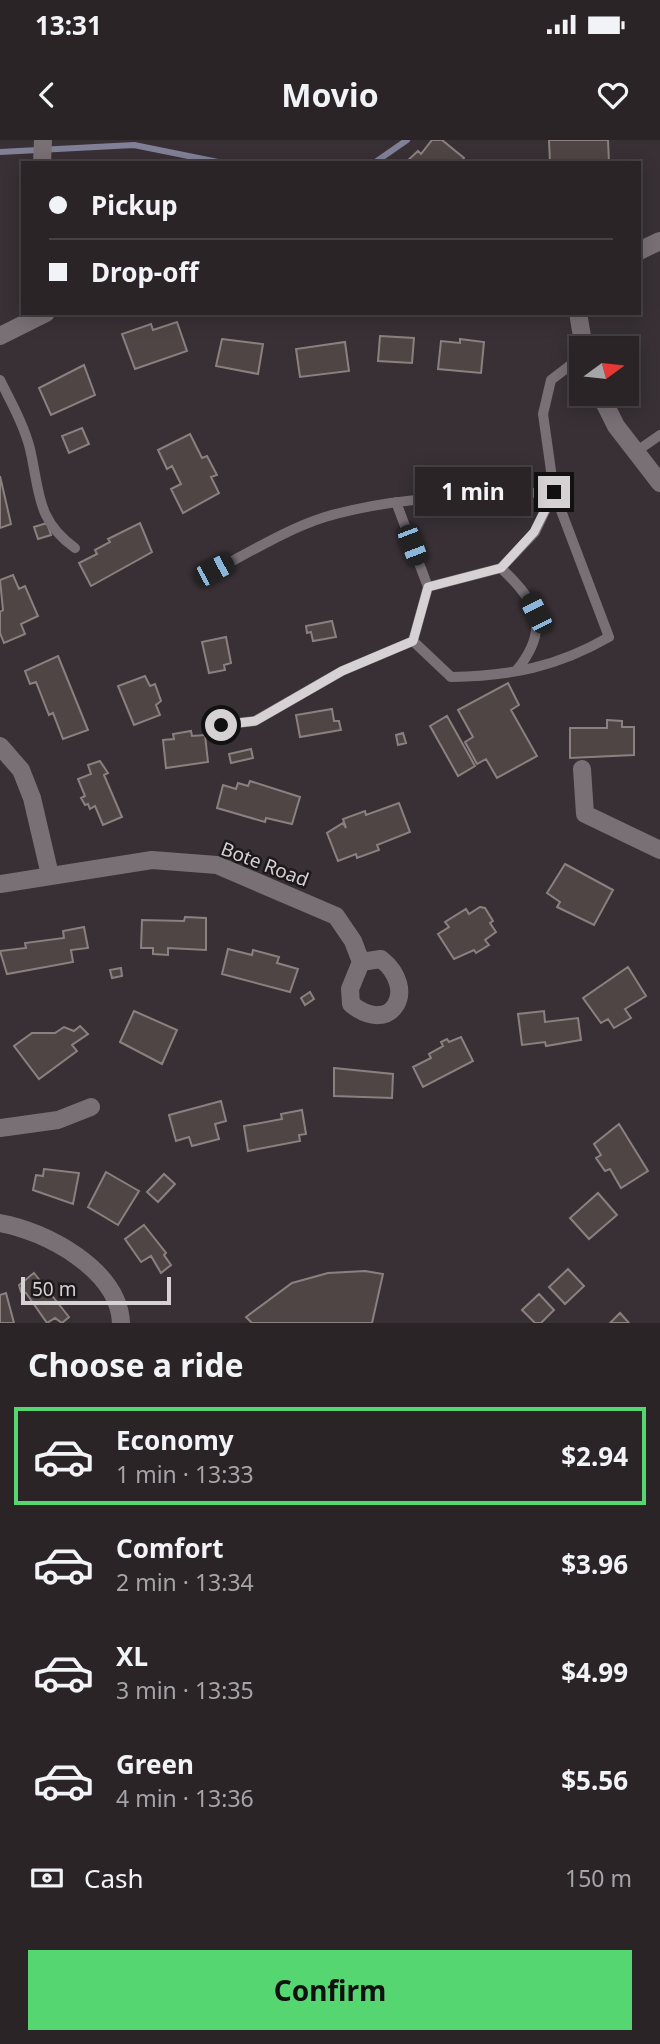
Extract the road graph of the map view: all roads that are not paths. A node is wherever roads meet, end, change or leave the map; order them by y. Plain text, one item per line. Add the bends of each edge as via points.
1 (43, 140) edge
2 (42, 161) edge
3 (660, 241) edge
4 (641, 250) edge
5 (42, 315) edge
6 (578, 315) edge
7 (0, 336) edge
8 (582, 336) edge
9 (569, 366) edge
10 (0, 380) edge
11 (606, 406) edge
12 (660, 435) edge
13 (634, 453) junction
14 (660, 483) edge
15 (554, 492) junction
16 (396, 502) junction
17 (75, 548) dead end
18 (501, 568) junction
19 (214, 570) dead end
20 (428, 587) junction
21 (413, 641) junction
22 (516, 671) junction
23 (221, 725) dead end
24 (0, 746) edge
25 (582, 769) dead end
26 (660, 850) edge
27 (50, 875) junction
28 (0, 884) edge
29 (361, 962) dead end
30 (91, 1107) dead end
31 (0, 1128) edge
32 (0, 1223) edge
33 (121, 1323) edge

1 - 2 street
3 - 4 street
5 - 7 street
6 - 8 street
9 - 15 lane via 551,380 543,414
10 - 17 lane via 22,426 41,510 59,537
11 - 13 street
12 - 13 lane
13 - 14 street
15 - 16 lane
15 - 18 lane via 534,532
15 - 22 lane via 609,637 575,657
16 - 19 lane via 325,517
16 - 20 lane
18 - 20 lane
18 - 22 lane via 525,591 536,613 538,633 531,653
20 - 21 lane
21 - 22 lane via 451,677
21 - 23 lane via 342,671 255,721
24 - 27 street via 21,769
25 - 26 street via 585,814
27 - 28 street, Bote Road
27 - 29 street, Bote Road via 152,860 217,865 336,916
30 - 31 street via 58,1120
32 - 33 street via 18,1226 79,1257 99,1274 120,1312

